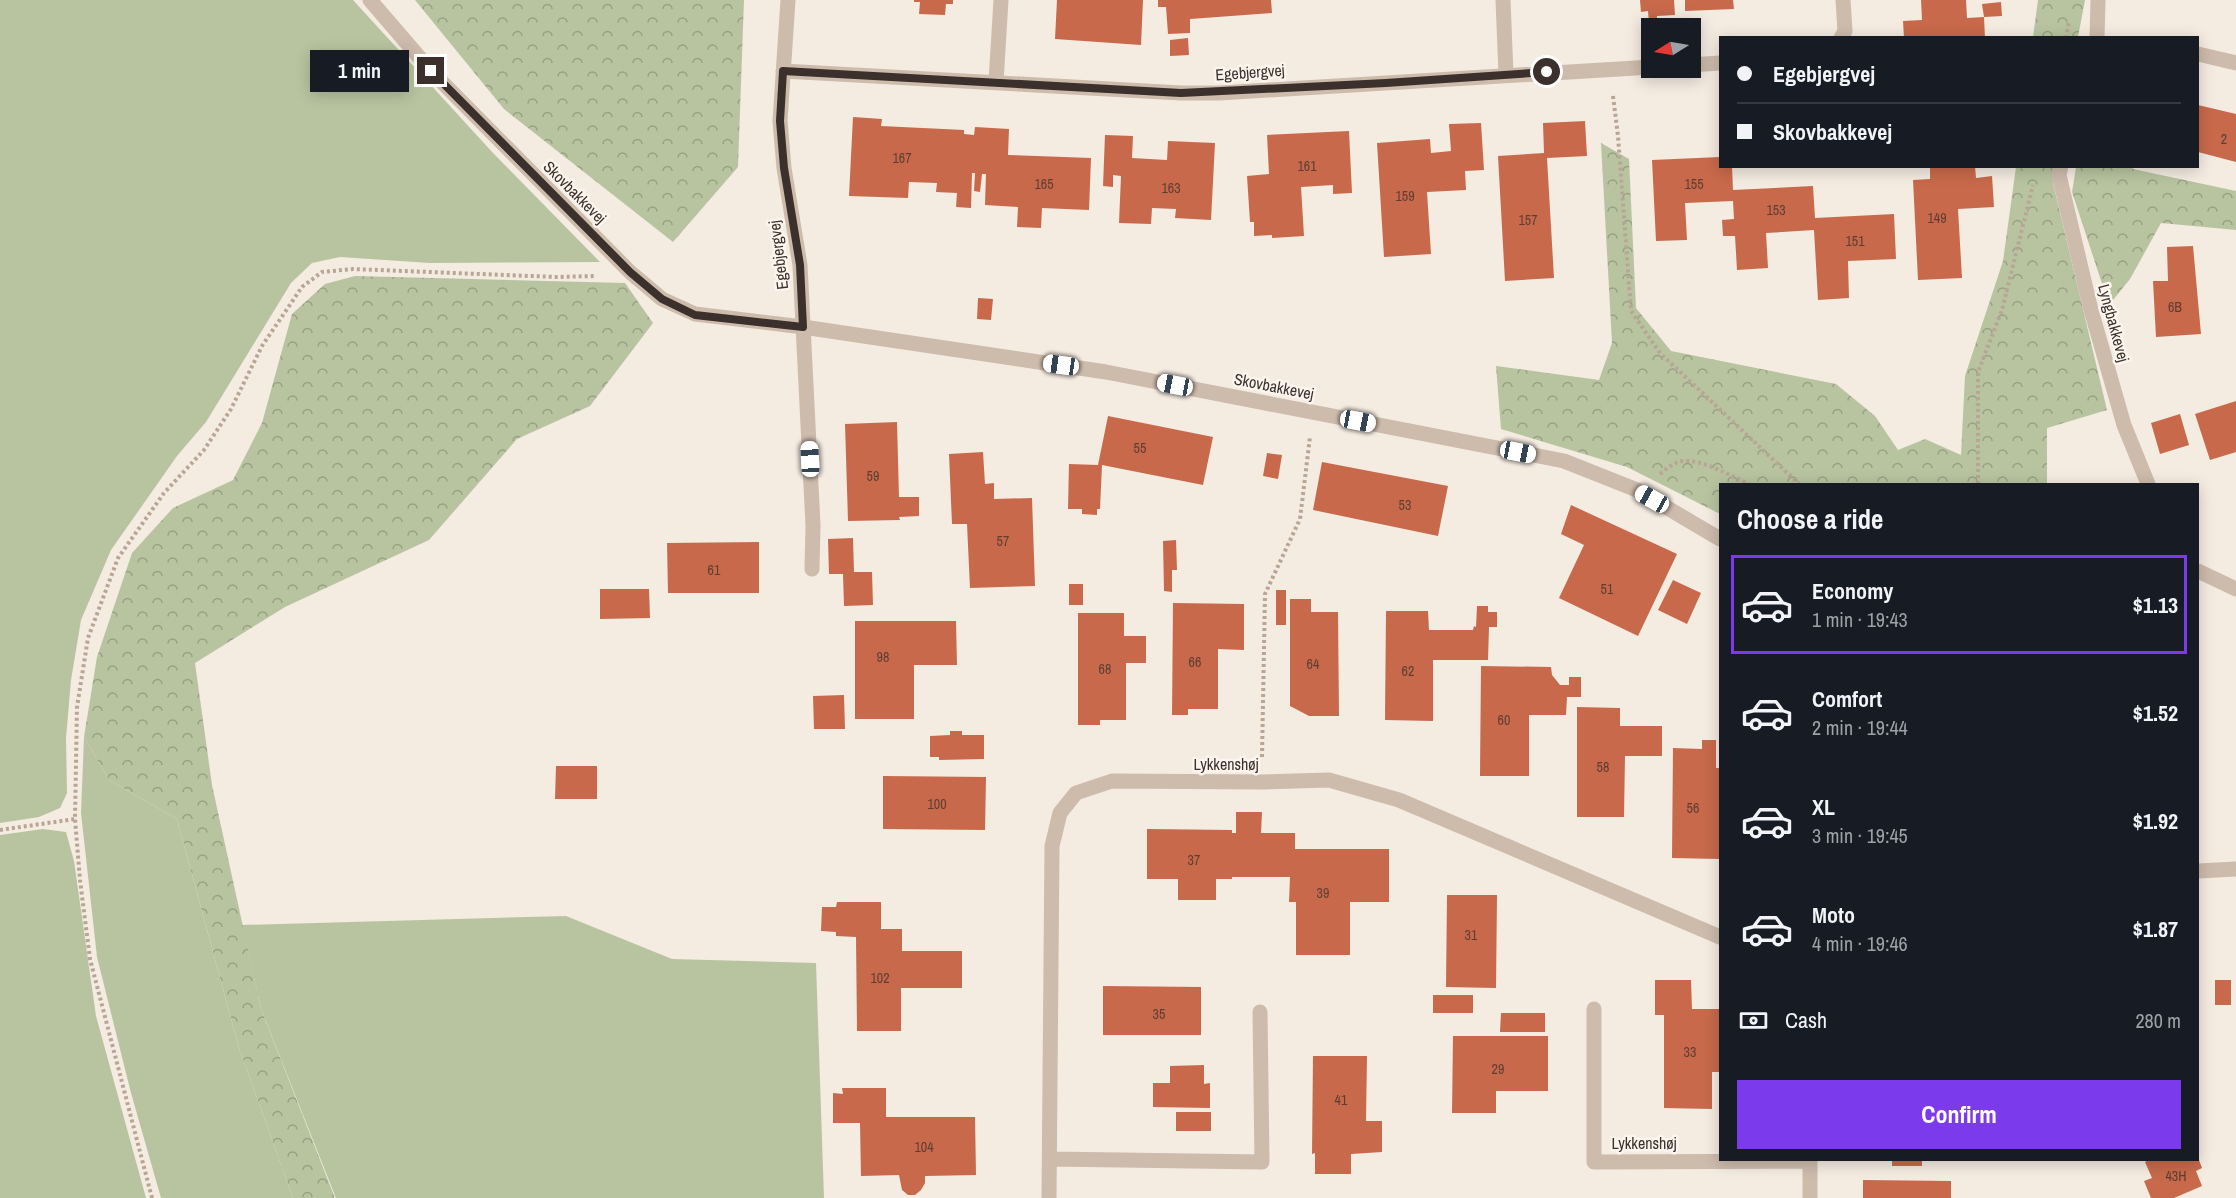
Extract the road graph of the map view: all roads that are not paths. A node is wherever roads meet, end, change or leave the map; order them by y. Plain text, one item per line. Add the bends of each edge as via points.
1 (370, 0) edge
2 (788, 0) edge
3 (1001, 0) edge
4 (1503, 0) edge
5 (1843, 0) edge
6 (2098, 0) edge
7 (1842, 36) edge
8 (2099, 36) edge
9 (2199, 54) edge
10 (1719, 63) edge
11 (2236, 63) edge
12 (1701, 64) edge
13 (1641, 68) edge
14 (783, 71) junction
15 (1506, 74) junction
16 (996, 82) junction
17 (2060, 168) edge
18 (803, 327) junction
19 (2148, 483) edge
20 (1719, 538) edge
21 (812, 569) dead end
22 (2199, 571) edge
23 (2236, 589) edge
24 (2236, 869) edge
25 (2199, 870) edge
26 (1719, 937) edge
27 (1594, 1009) dead end
28 (1260, 1012) dead end
29 (1050, 1159) junction
30 (1719, 1161) edge
31 (1810, 1161) edge
32 (1049, 1198) edge
33 (1810, 1198) edge

1 - 18 street, Skovbakkevej via 431,71 630,272 662,299 695,315
2 - 14 street, Egebjergvej
3 - 16 street
4 - 15 street
5 - 7 street
6 - 8 street
9 - 11 street
10 - 12 street
13 - 15 street, Egebjergvej
14 - 16 street, Egebjergvej
14 - 18 street, Egebjergvej via 780,121 800,265
15 - 16 street, Egebjergvej via 1209,93
17 - 19 street, Lyngbakkevej via 2091,310 2124,425
18 - 20 street, Skovbakkevej via 1106,372 1564,460 1637,490
18 - 21 street
22 - 23 street
24 - 25 street
26 - 29 street, Lykkenshøj via 1399,800 1329,780 1112,781 1076,794 1060,813 1052,846
27 - 30 street, Lykkenshøj via 1594,1162
28 - 29 street via 1262,1162
29 - 32 street, Lykkenshøj
31 - 33 street, Lykkenshøj

